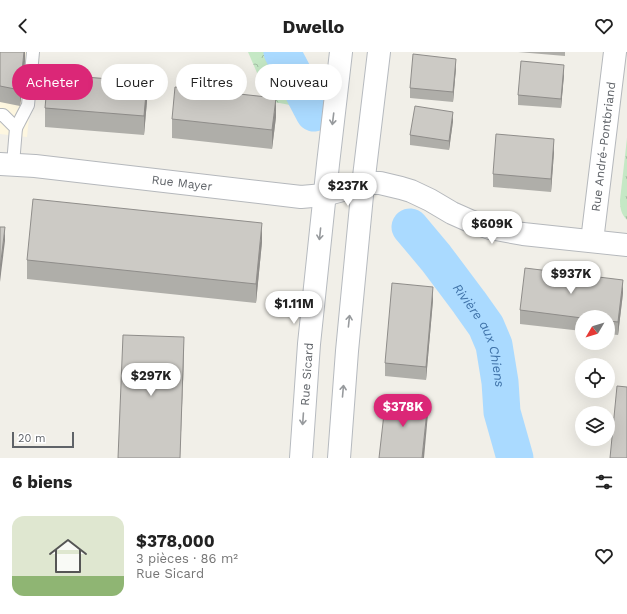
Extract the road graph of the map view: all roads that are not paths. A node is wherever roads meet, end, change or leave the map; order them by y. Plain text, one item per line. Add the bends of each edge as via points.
1 (33, 52) edge
2 (342, 52) edge
3 (379, 52) edge
4 (615, 52) edge
5 (0, 114) edge
6 (16, 128) junction
7 (7, 164) edge
8 (363, 185) junction
9 (324, 195) junction
10 (592, 241) junction
11 (627, 245) edge
12 (301, 458) edge
13 (339, 458) edge

1 - 6 lane via 28,105
2 -> 9 street, Rue Sicard
3 - 8 street
4 - 10 street, Rue André-Pontbriand
5 - 6 lane
6 - 7 lane
7 - 9 street, Rue Mayer via 301,197
8 - 9 street, Rue Mayer
8 - 10 street, Rue Mayer via 380,183 401,188 470,221 496,229
13 -> 8 street
9 -> 12 street, Rue Sicard via 306,370
10 - 11 street, Rue Mayer

